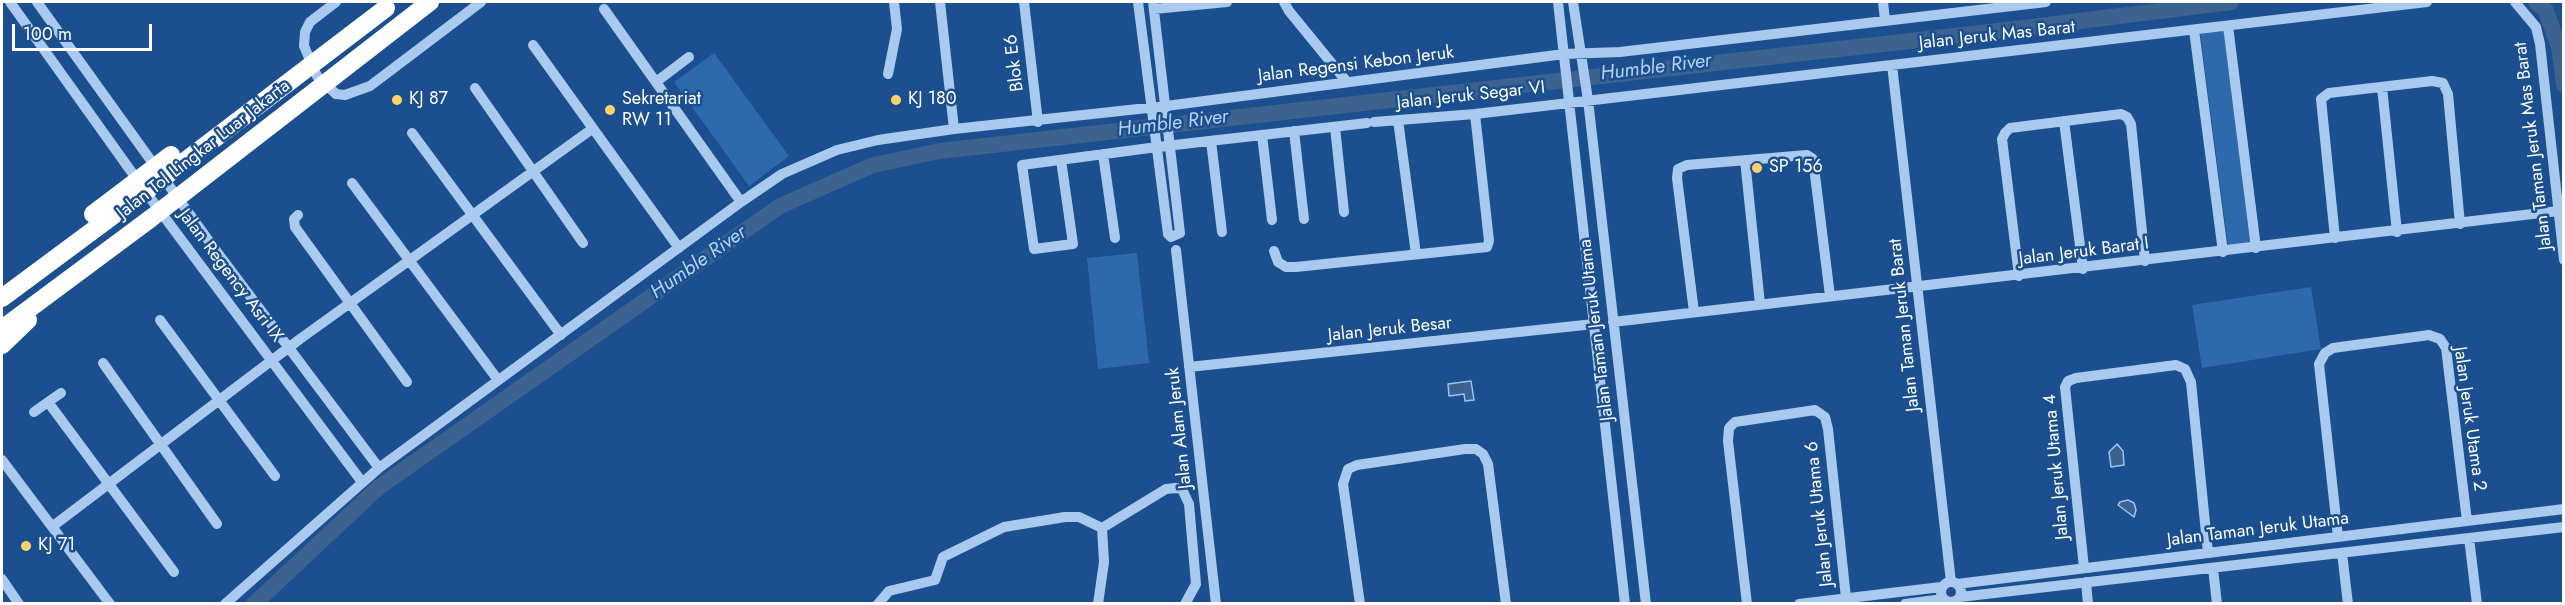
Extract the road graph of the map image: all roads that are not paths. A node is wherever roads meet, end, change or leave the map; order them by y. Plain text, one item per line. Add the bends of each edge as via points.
1 (10, 2) edge
2 (37, 2) edge
3 (336, 2) edge
4 (395, 2) edge
5 (430, 2) edge
6 (481, 2) edge
7 (894, 2) edge
8 (940, 2) edge
9 (1024, 2) edge
10 (1138, 2) edge
11 (1227, 2) edge
12 (1284, 2) edge
13 (1558, 2) edge
14 (1573, 2) edge
15 (1883, 2) edge
16 (2046, 2) edge
17 (2427, 2) edge
18 (2515, 2) edge
19 (1154, 5) edge
20 (604, 9) dead end
21 (1885, 20) junction
22 (2228, 26) junction
23 (2194, 30) junction
24 (533, 45) dead end
25 (1581, 53) junction
26 (1564, 54) junction
27 (688, 57) dead end
28 (1892, 64) junction
29 (888, 74) dead end
30 (289, 81) junction
31 (656, 82) junction
32 (1347, 82) junction
33 (2382, 87) junction
34 (475, 88) dead end
35 (1587, 96) junction
36 (1570, 99) junction
37 (1153, 111) junction
38 (1166, 111) junction
39 (1474, 114) junction
40 (1398, 120) junction
41 (2064, 121) junction
42 (1038, 122) junction
43 (1335, 127) junction
44 (592, 129) junction
45 (954, 129) junction
46 (1294, 131) junction
47 (412, 133) dead end
48 (1262, 135) junction
49 (1211, 141) junction
50 (1170, 142) junction
51 (1157, 144) junction
52 (1103, 154) junction
53 (1061, 160) junction
54 (1745, 160) junction
55 (533, 170) junction
56 (352, 183) dead end
57 (741, 202) junction
58 (2558, 211) junction
59 (1344, 212) dead end
60 (472, 214) junction
61 (298, 215) dead end
62 (1304, 219) dead end
63 (1272, 220) dead end
64 (2460, 224) junction
65 (1222, 232) dead end
66 (2397, 232) junction
67 (1115, 238) dead end
68 (2335, 238) junction
69 (583, 243) dead end
70 (209, 245) junction
71 (679, 248) junction
72 (2256, 248) junction
73 (1176, 250) dead end
74 (1274, 251) dead end
75 (2223, 252) junction
76 (1416, 254) junction
77 (196, 255) junction
78 (2564, 260) edge
79 (409, 261) junction
80 (2145, 261) junction
81 (2083, 269) junction
82 (2019, 276) junction
83 (2, 285) edge
84 (1917, 285) junction
85 (55, 290) junction
86 (1830, 296) junction
87 (2, 298) edge
88 (1760, 304) junction
89 (351, 305) junction
90 (1694, 312) junction
91 (160, 320) dead end
92 (1613, 322) junction
93 (1594, 324) junction
94 (2, 329) edge
95 (561, 335) junction
96 (2, 345) edge
97 (288, 349) junction
98 (274, 359) junction
99 (103, 363) dead end
100 (1189, 368) junction
101 (498, 380) junction
102 (407, 382) dead end
103 (61, 393) dead end
104 (219, 401) junction
105 (48, 402) junction
106 (34, 412) dead end
107 (161, 445) junction
108 (2, 460) edge
109 (1629, 460) junction
110 (1610, 462) junction
111 (379, 468) junction
112 (275, 476) dead end
113 (362, 482) junction
114 (109, 484) junction
115 (2564, 509) edge
116 (2467, 521) junction
117 (217, 524) dead end
118 (52, 526) junction
119 (2564, 527) edge
120 (1102, 528) junction
121 (2338, 537) junction
122 (2469, 538) junction
123 (2208, 553) junction
124 (2342, 553) junction
125 (2084, 568) junction
126 (2213, 568) junction
127 (174, 572) dead end
128 (2, 579) edge
129 (2086, 582) junction
130 (1950, 584) junction
131 (1846, 598) junction
132 (1951, 601) edge
133 (19, 603) edge
134 (110, 603) edge
135 (225, 603) edge
136 (878, 603) edge
137 (1098, 603) edge
138 (1185, 603) edge
139 (1216, 603) edge
140 (1360, 603) edge
141 (1506, 603) edge
142 (1625, 603) edge
143 (1646, 603) edge
144 (1747, 603) edge
145 (1799, 603) edge
146 (1905, 603) edge
147 (2088, 603) edge
148 (2217, 603) edge
149 (2348, 603) edge
150 (2477, 603) edge

1 - 77 street, Jalan Regency Asri IX
2 - 70 street
3 - 6 street via 310,22 304,46 316,76 336,94 345,95 370,86
4 - 30 highway, Jalan Tol Lingkar Luar Jakarta, bridge
5 - 85 highway, Jalan Tol Lingkar Luar Jakarta, bridge
7 - 29 street via 897,29
8 - 45 street
9 - 42 street, Blok E6
10 - 37 street
11 - 19 street
12 - 32 street
13 - 26 street, Jalan Taman Jeruk Utama
14 - 25 street, Jalan Taman Jeruk Utama
15 - 21 street
16 - 21 street, Jalan Regensi Kebon Jeruk
17 - 22 street, Jalan Jeruk Mas Barat
18 - 58 street, Jalan Taman Jeruk Mas Barat via 2536,27 2540,44
19 - 38 street
20 - 31 street
21 - 25 street, Jalan Regensi Kebon Jeruk via 1620,52
22 - 23 street, Jalan Jeruk Mas Barat
22 - 72 street
23 - 28 street, Jalan Jeruk Mas Barat
23 - 75 street
24 - 44 street
25 - 26 street, Jalan Regensi Kebon Jeruk
25 - 35 street, Jalan Taman Jeruk Utama
26 - 32 street, Jalan Regensi Kebon Jeruk
26 - 36 street, Jalan Taman Jeruk Utama
27 - 31 street
28 - 35 street, Jalan Jeruk Mas Barat
28 - 84 street, Jalan Taman Jeruk Barat
30 - 83 highway, bridge via 263,91 223,118
30 - 87 highway, Jalan Tol Lingkar Luar Jakarta, bridge
31 - 57 street
32 - 38 street, Jalan Regensi Kebon Jeruk
33 - 64 street via 2443,83 2448,94
33 - 66 street
33 - 68 street via 2329,93 2321,99
34 - 55 street
35 - 36 street, Jalan Jeruk Mas Barat
35 - 92 street, Jalan Taman Jeruk Utama
36 - 39 street, Jalan Jeruk Segar VI
36 - 93 street, Jalan Taman Jeruk Utama
37 - 38 street, Jalan Regensi Kebon Jeruk
37 - 42 street, Jalan Regensi Kebon Jeruk
37 - 51 street
38 - 50 street
39 - 40 street, Jalan Jeruk Segar VI
39 - 76 street via 1487,247
40 - 43 street, Jalan Jeruk Segar VI
40 - 76 street
41 - 80 street via 2121,114 2127,117 2131,124
41 - 81 street
41 - 82 street via 2010,128 2002,139
42 - 45 street, Jalan Regensi Kebon Jeruk
43 - 46 street, Jalan Jeruk Segar VI
43 - 59 street
44 - 55 street
44 - 71 street
45 - 57 street, Jalan Regensi Kebon Jeruk via 837,150 782,174
46 - 48 street, Jalan Jeruk Segar VI
46 - 62 street
47 - 60 street
48 - 49 street, Jalan Jeruk Segar VI
48 - 63 street
49 - 50 street, Jalan Jeruk Segar VI
49 - 65 street
50 - 51 street, Jalan Jeruk Segar VI
50 - 51 street via 1180,233 1172,237 1168,234
51 - 52 street, Jalan Jeruk Segar VI
52 - 53 street, Jalan Jeruk Segar VI
52 - 67 street
53 - 53 street, Jalan Jeruk Segar VI via 1022,165 1034,249 1073,244
54 - 86 street via 1807,155 1813,159
54 - 88 street
54 - 90 street via 1678,169
55 - 60 street
55 - 69 street
56 - 79 street
57 - 71 street, Jalan Regensi Kebon Jeruk
58 - 64 street, Jalan Jeruk Barat I
58 - 78 street, Jalan Taman Jeruk Mas Barat
60 - 79 street
60 - 95 street
61 - 89 street via 295,227
64 - 66 street, Jalan Jeruk Barat I
66 - 68 street, Jalan Jeruk Barat I
68 - 72 street, Jalan Jeruk Barat I
70 - 77 street
70 - 97 street
71 - 95 street, Jalan Regensi Kebon Jeruk
72 - 75 street, Jalan Jeruk Barat I
73 - 100 street, Jalan Alam Jeruk
74 - 76 street via 1278,262 1286,267
75 - 80 street, Jalan Jeruk Barat I
77 - 98 street, Jalan Regency Asri IX
79 - 89 street
79 - 101 street
80 - 81 street, Jalan Jeruk Barat I
81 - 82 street, Jalan Jeruk Barat I
82 - 84 street, Jalan Jeruk Barat I
84 - 86 street, Jalan Jeruk Barat I
84 - 130 street, Jalan Taman Jeruk Barat
85 - 94 highway, Jalan Tol Lingkar Luar Jakarta
85 - 96 highway
86 - 88 street, Jalan Jeruk Barat I
88 - 90 street, Jalan Jeruk Barat I
89 - 97 street
89 - 102 street
90 - 92 street, Jalan Jeruk Barat I
91 - 104 street
92 - 109 street, Jalan Taman Jeruk Utama
93 - 100 street, Jalan Jeruk Besar
93 - 110 street, Jalan Taman Jeruk Utama
95 - 101 street, Jalan Regensi Kebon Jeruk
97 - 98 street
97 - 111 street
98 - 104 street
98 - 113 street, Jalan Regency Asri IX
99 - 107 street
100 - 139 street, Jalan Alam Jeruk
101 - 111 street, Jalan Regensi Kebon Jeruk
103 - 105 street
104 - 107 street
104 - 112 street
105 - 106 street
105 - 114 street
107 - 114 street
107 - 117 street
108 - 118 street
109 - 110 street
109 - 143 street, Jalan Taman Jeruk Utama
110 - 142 street, Jalan Taman Jeruk Utama
111 - 113 street, Jalan Regensi Kebon Jeruk
113 - 135 street, Jalan Regensi Kebon Jeruk
114 - 118 street
114 - 127 street
115 - 116 street, Jalan Taman Jeruk Utama
116 - 121 street, Jalan Taman Jeruk Utama
116 - 121 street, Jalan Jeruk Utama 2 via 2446,348 2440,339 2429,335 2333,348 2319,364
118 - 134 street
119 - 122 street, Jalan Taman Jeruk Utama
120 - 136 street via 1079,517 1004,526 943,557 935,580 889,591
120 - 137 street via 1104,562
120 - 138 street via 1166,489 1182,489 1189,504 1196,584
121 - 123 street, Jalan Taman Jeruk Utama
122 - 124 street, Jalan Taman Jeruk Utama
122 - 150 street
123 - 125 street, Jalan Taman Jeruk Utama
123 - 125 street, Jalan Jeruk Utama 4 via 2191,382 2185,369 2176,365 2076,378 2064,387
124 - 126 street, Jalan Taman Jeruk Utama
124 - 149 street
125 - 130 street, Jalan Taman Jeruk Utama
126 - 129 street, Jalan Taman Jeruk Utama
126 - 148 street
128 - 133 street
129 - 132 street, Jalan Taman Jeruk Utama
129 - 147 street
130 - 131 street, Jalan Taman Jeruk Utama
130 - 132 street
130 - 132 street via 1960,590
131 - 144 street, Jalan Jeruk Utama 6 via 1828,429 1825,417 1815,410 1735,422 1729,428
131 - 145 street, Jalan Taman Jeruk Utama
132 - 146 street, Jalan Taman Jeruk Utama
140 - 141 street via 1343,483 1348,469 1476,449 1488,464

